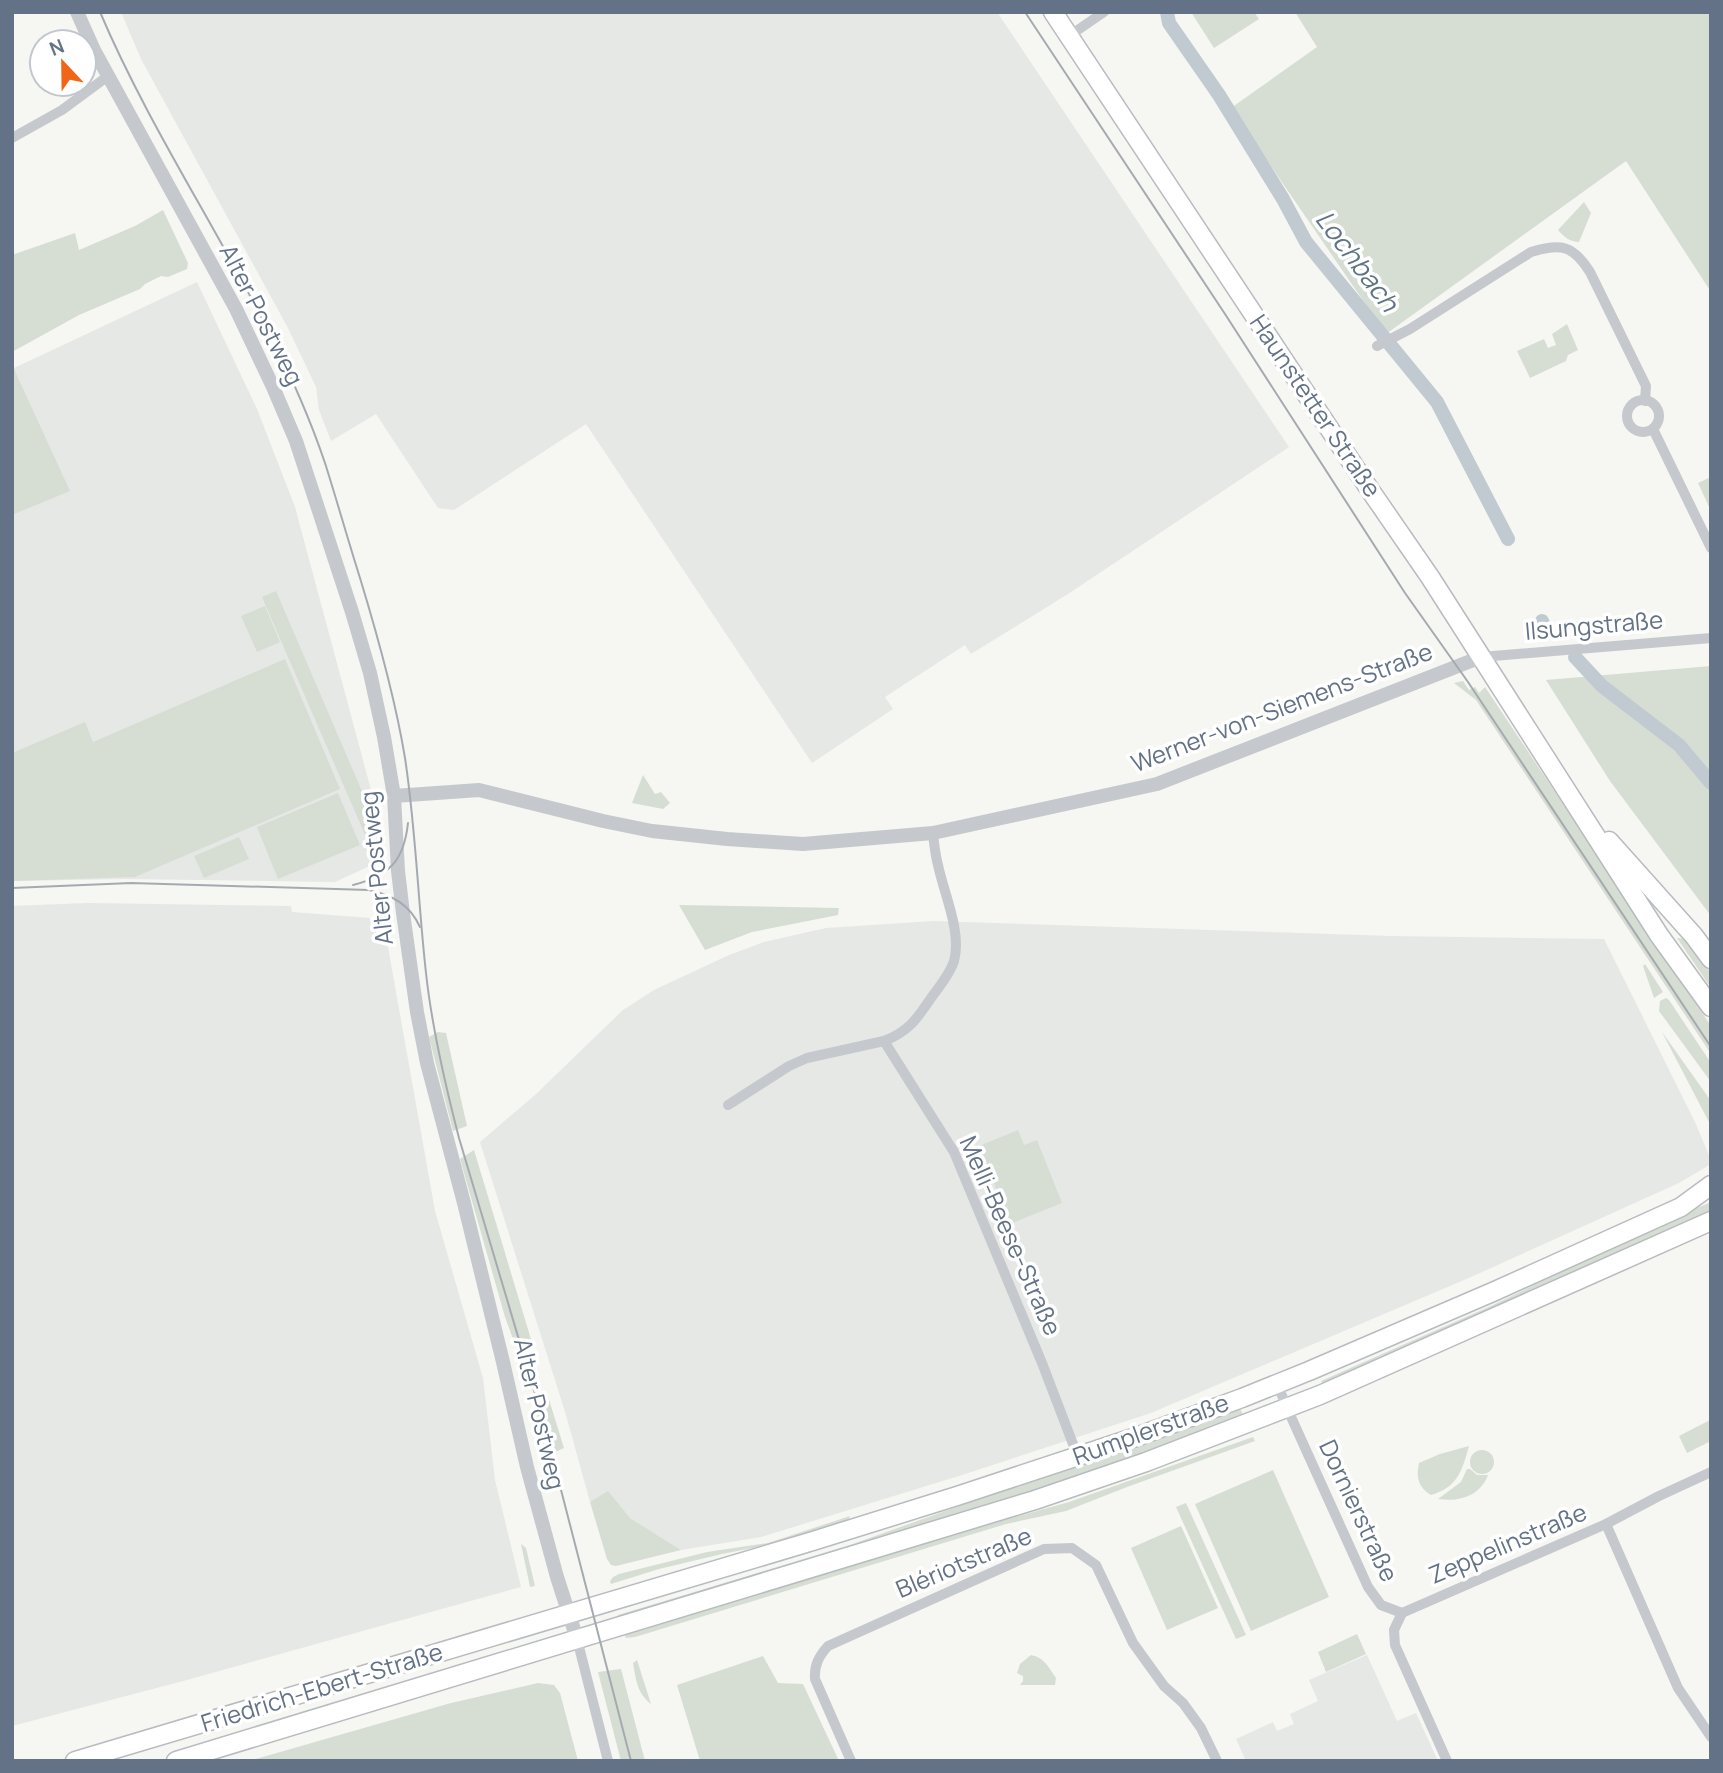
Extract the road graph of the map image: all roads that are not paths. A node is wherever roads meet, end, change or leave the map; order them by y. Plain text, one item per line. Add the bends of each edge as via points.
1 (77, 12) edge
2 (1053, 12) edge
3 (1104, 12) edge
4 (1069, 36) junction
5 (107, 76) junction
6 (12, 138) edge
7 (1378, 346) dead end
8 (1645, 401) junction
9 (1653, 429) junction
10 (1711, 548) edge
11 (1711, 638) edge
12 (1481, 657) junction
13 (394, 796) junction
14 (1574, 802) junction
15 (933, 832) junction
16 (1711, 959) edge
17 (1711, 1007) edge
18 (884, 1041) junction
19 (728, 1105) dead end
20 (1711, 1185) edge
21 (1711, 1221) edge
22 (1277, 1384) junction
23 (1286, 1408) junction
24 (1078, 1457) junction
25 (1711, 1472) edge
26 (1606, 1524) junction
27 (1402, 1613) junction
28 (568, 1615) junction
29 (577, 1639) junction
30 (1711, 1737) edge
31 (121, 1748) junction
32 (1449, 1760) edge
33 (75, 1761) edge
34 (93, 1761) edge
35 (176, 1761) edge
36 (608, 1761) edge
37 (851, 1761) edge
38 (1217, 1761) edge

1 - 5 street, Alter Postweg
2 - 4 main road, Haunstetter Straße
3 - 4 street
4 - 12 main road, Haunstetter Straße
5 - 6 street via 62,110
5 - 13 street, Alter Postweg via 240,318 296,441 370,674
7 - 8 street via 1531,252 1551,246 1567,248 1582,258 1590,272 1646,387
8 - 9 street via 1657,410 1659,420
8 - 9 street via 1632,405 1628,420 1639,432
9 - 10 street
11 - 12 street, Ilsungstraße
12 - 14 main road, Haunstetter Straße
12 - 15 street, Werner-von-Siemens-Straße via 1157,784
13 - 15 street, Werner-von-Siemens-Straße via 479,790 652,831 740,840 803,844
13 - 28 street, Alter Postweg via 403,913 427,1063
14 - 16 main road, Haunstetter Straße
14 - 17 main road, Haunstetter Straße via 1658,935
15 - 18 street via 957,944 954,963 918,1018
18 - 19 street via 807,1058
18 - 24 street, Melli-Beese-Straße via 954,1152
20 - 22 main road, Rumplerstraße via 1681,1207
21 - 23 main road, Rumplerstraße
22 - 23 street, Dornierstraße
22 - 24 main road, Rumplerstraße
23 - 27 street, Dornierstraße via 1368,1587 1381,1605
23 - 29 main road, Rumplerstraße via 1035,1500
24 - 28 main road, Rumplerstraße
25 - 26 street
26 - 27 street, Zeppelinstraße
26 - 30 street, Zeppelinstraße via 1678,1688
27 - 32 street, Dornierstraße via 1394,1630 1395,1645
28 - 29 street, Alter Postweg
28 - 31 main road, Friedrich-Ebert-Straße
29 - 35 main road, Friedrich-Ebert-Straße
29 - 36 street, Alter Postweg
31 - 33 main road, Friedrich-Ebert-Straße
31 - 34 main road
37 - 38 street, Blériotstraße via 815,1679 819,1656 828,1646 1044,1549 1072,1548 1096,1566 1133,1643 1164,1686 1184,1703

